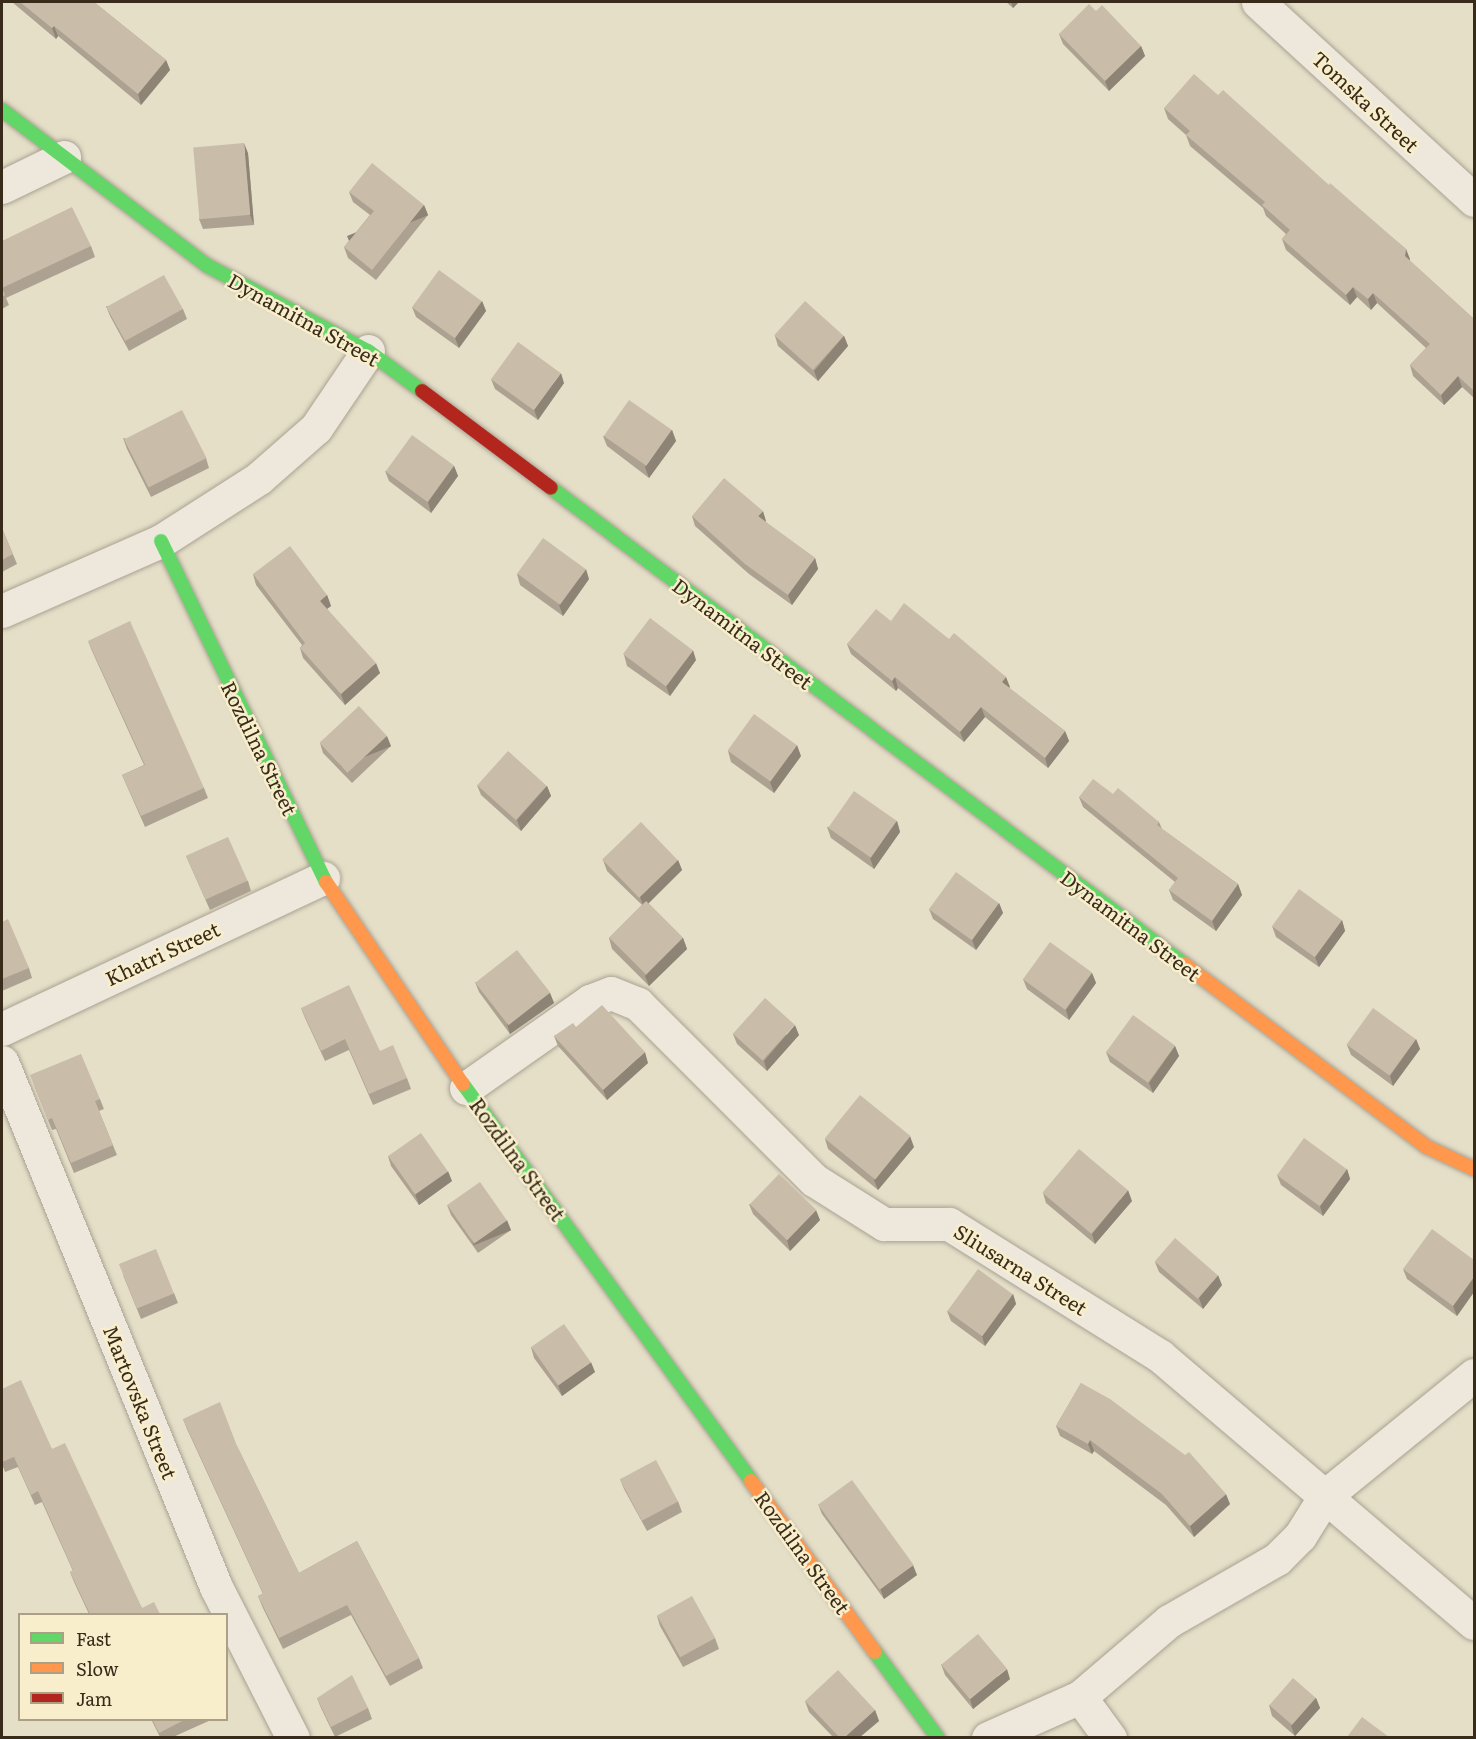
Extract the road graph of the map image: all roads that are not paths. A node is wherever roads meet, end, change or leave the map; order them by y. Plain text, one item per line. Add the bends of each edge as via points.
1 (1258, 2) edge
2 (2, 110) edge
3 (64, 157) junction
4 (2, 187) edge
5 (1474, 200) edge
6 (368, 351) junction
7 (161, 541) junction
8 (2, 611) edge
9 (323, 878) junction
10 (2, 1029) edge
11 (2, 1062) edge
12 (466, 1088) junction
13 (1474, 1169) edge
14 (1474, 1375) edge
15 (1325, 1496) junction
16 (1474, 1623) edge
17 (1080, 1697) junction
18 (293, 1737) edge
19 (938, 1737) edge
20 (988, 1737) edge
21 (1110, 1737) edge

1 - 5 street, Tomska Street
2 - 3 street, Dynamitna Street
3 - 4 street
3 - 6 street, Dynamitna Street via 206,265
6 - 7 street via 316,428 259,478
6 - 13 street, Dynamitna Street via 1418,1140
7 - 8 street
7 - 9 street, Rozdilna Street
9 - 10 street, Khatri Street
9 - 12 street, Rozdilna Street
11 - 18 street, Martovska Street via 216,1587
12 - 15 street, Sliusarna Street via 590,1001 611,993 638,1004 814,1180 884,1224 949,1224 1160,1356
12 - 19 street, Rozdilna Street
14 - 15 street
15 - 16 street, Sliusarna Street
15 - 17 street via 1300,1536 1277,1559 1169,1621
17 - 20 street
17 - 21 street

